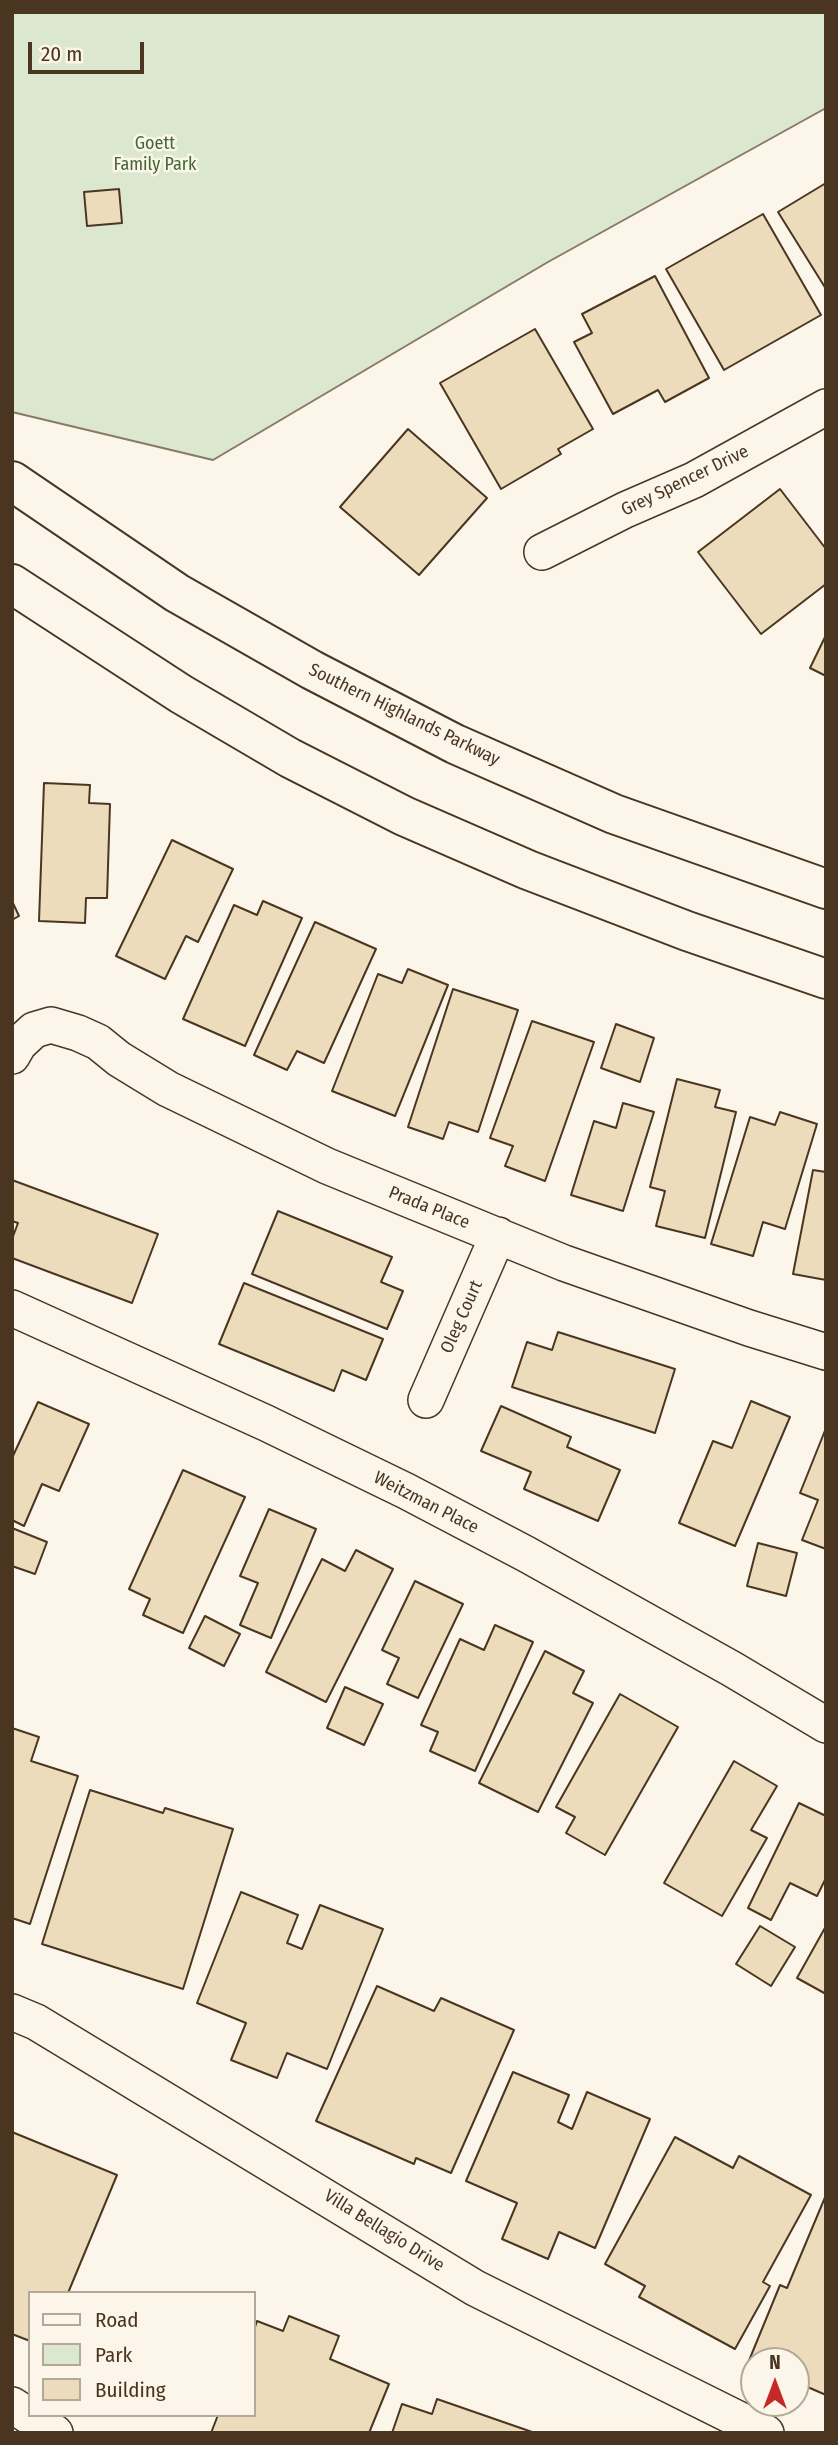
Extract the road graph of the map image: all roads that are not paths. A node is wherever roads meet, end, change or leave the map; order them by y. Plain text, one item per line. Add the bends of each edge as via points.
1 (826, 407) edge
2 (12, 481) edge
3 (542, 552) dead end
4 (12, 584) edge
5 (826, 889) edge
6 (826, 979) edge
7 (12, 1056) edge
8 (498, 1235) junction
9 (12, 1308) edge
10 (826, 1352) edge
11 (426, 1400) dead end
12 (826, 1725) edge
13 (12, 2012) edge
14 (12, 2405) edge
15 (28, 2415) edge
16 (30, 2417) edge
17 (55, 2433) edge
18 (766, 2433) edge

1 - 3 street, Grey Spencer Drive via 695,480
2 - 5 main road, Southern Highlands Parkway via 188,599 455,744 614,814
4 - 6 main road via 192,700 290,758 404,816 552,879
7 - 8 street, Prada Place via 34,1030 51,1025 78,1033 168,1089 327,1166
8 - 10 street, Prada Place via 565,1263
8 - 11 street, Oleg Court
9 - 12 street, Weitzman Place via 406,1492 562,1574
13 - 18 street, Villa Bellagio Drive via 36,2022 475,2288
14 - 15 street
16 - 17 street

